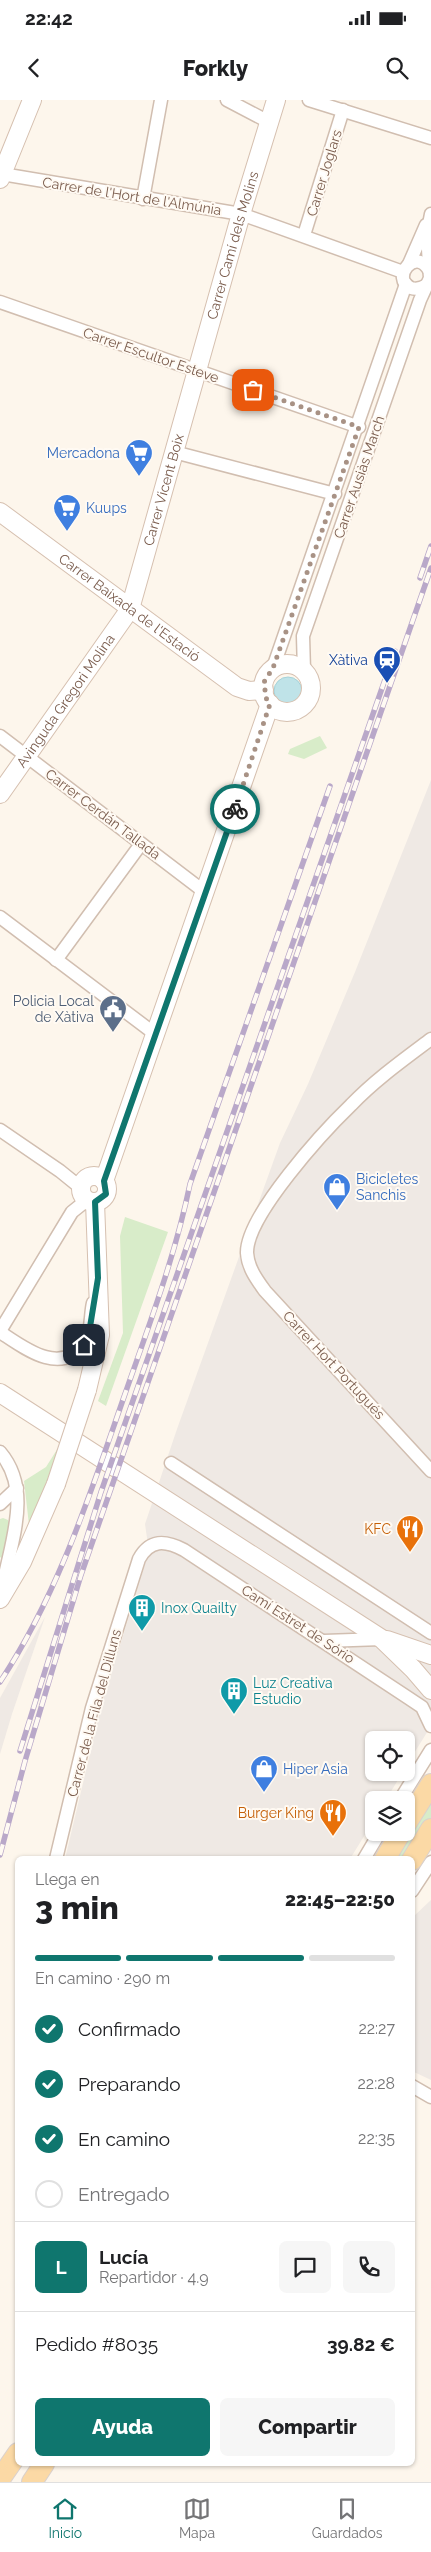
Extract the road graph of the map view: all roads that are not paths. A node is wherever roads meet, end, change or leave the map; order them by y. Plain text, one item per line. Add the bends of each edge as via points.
1 (32, 100) edge
2 (161, 100) edge
3 (227, 100) edge
4 (276, 100) edge
5 (309, 100) edge
6 (343, 110) junction
7 (269, 122) junction
8 (431, 138) edge
9 (1, 176) edge
10 (143, 199) junction
11 (241, 214) junction
12 (429, 219) edge
13 (304, 235) junction
14 (406, 273) junction
15 (430, 276) edge
16 (0, 302) edge
17 (197, 371) junction
18 (359, 427) junction
19 (174, 452) junction
20 (335, 494) junction
21 (0, 512) edge
22 (130, 609) junction
23 (273, 668) junction
24 (304, 671) junction
25 (267, 697) junction
26 (0, 736) edge
27 (27, 756) junction
28 (0, 794) edge
29 (141, 844) junction
30 (206, 893) junction
31 (0, 917) edge
32 (56, 960) junction
33 (155, 1034) junction
34 (431, 1040) edge
35 (0, 1130) edge
36 (87, 1197) junction
37 (98, 1278) junction
38 (0, 1332) edge
39 (0, 1393) edge
40 (0, 1452) edge
41 (171, 1463) dead end
42 (431, 1471) edge
43 (17, 1488) junction
44 (0, 1504) edge
45 (152, 1544) joint
46 (0, 1599) edge
47 (431, 1633) edge
48 (378, 1637) junction
49 (324, 1641) junction
50 (431, 1655) edge
51 (431, 1690) edge
52 (431, 1726) edge
53 (431, 1750) edge
54 (428, 1788) edge
55 (406, 1791) edge
56 (415, 1794) edge
57 (415, 1809) edge
58 (431, 1829) edge
59 (375, 1841) edge
60 (396, 1841) edge
61 (57, 1856) edge
62 (366, 1856) edge
63 (387, 1856) edge
64 (414, 1856) edge
65 (431, 1862) edge
66 (415, 1886) edge
67 (415, 2088) edge
68 (431, 2097) edge
69 (15, 2457) edge
70 (43, 2466) edge
71 (0, 2479) edge
72 (32, 2482) edge

1 - 9 street
2 - 10 street
3 - 7 street
4 - 7 street, Carrer Camí dels Molins
5 - 6 street
6 - 8 street
6 - 13 street, Carrer Joglars
7 - 11 street, Carrer Camí dels Molins
9 - 10 street, Carrer de l'Hort de l'Almúnia
10 - 11 street, Carrer de l'Hort de l'Almúnia
11 - 13 street, Carrer de l'Hort de l'Almúnia
11 - 17 street, Carrer Camí dels Molins
12 - 14 street, Carrer Ausiàs March
12 - 15 street, Carrer Ausiàs March
13 - 14 street, Carrer de l'Hort de l'Almúnia
14 - 15 street via 421,262
14 - 15 street via 419,289
14 - 18 street, Carrer Ausiàs March
15 - 24 street, Carrer Ausiàs March via 303,636
16 - 17 street, Carrer Escultor Esteve
17 - 18 street, Carrer Escultor Esteve
17 - 19 street, Carrer Vicent Boix
18 - 20 street, Carrer Ausiàs March
19 - 20 street
19 - 22 street, Carrer Vicent Boix
20 - 23 street, Carrer Ausiàs March
21 - 22 street, Carrer Baixada de l'Estació
22 - 25 street, Carrer Baixada de l'Estació via 237,687
22 - 27 street, Avinguda Gregori Molina
23 - 24 street via 289,664
23 - 25 street via 267,674
24 - 25 street via 311,685 306,702 293,711 277,709
25 - 30 street
26 - 27 street, Carrer Cerdán Tallada
27 - 28 street, Avinguda Gregori Molina
27 - 29 street, Carrer Cerdán Tallada
29 - 30 street, Carrer Cerdán Tallada
29 - 32 street
30 - 33 street
31 - 32 street
32 - 33 street
33 - 36 street via 104,1181 106,1194
34 - 42 street, Carrer Hort Portugués via 378,1080 315,1144 276,1192 260,1218 247,1253 250,1267 265,1291
35 - 36 street via 60,1171
36 - 37 street
36 - 38 street via 72,1212
37 - 38 street via 89,1333 84,1345 71,1354 55,1360 35,1354
37 - 46 street, bridge via 100,1335 87,1390 56,1484 28,1548
39 - 48 street
40 - 43 street via 12,1471
41 - 47 street
43 - 44 street
43 - 46 street via 16,1517
45 - 49 street, Camí Estret de Sório via 166,1542 184,1550
45 - 61 street, Carrer de la Fila del Dilluns via 139,1559 92,1708
48 - 49 street
48 - 50 street
48 - 51 street
49 - 52 street, Camí Estret de Sório via 422,1707
53 - 55 street
54 - 56 street
54 - 57 main road
58 - 64 main road
59 - 62 street
60 - 63 main road
65 - 66 street
67 - 68 street
69 - 71 main road
70 - 72 main road

